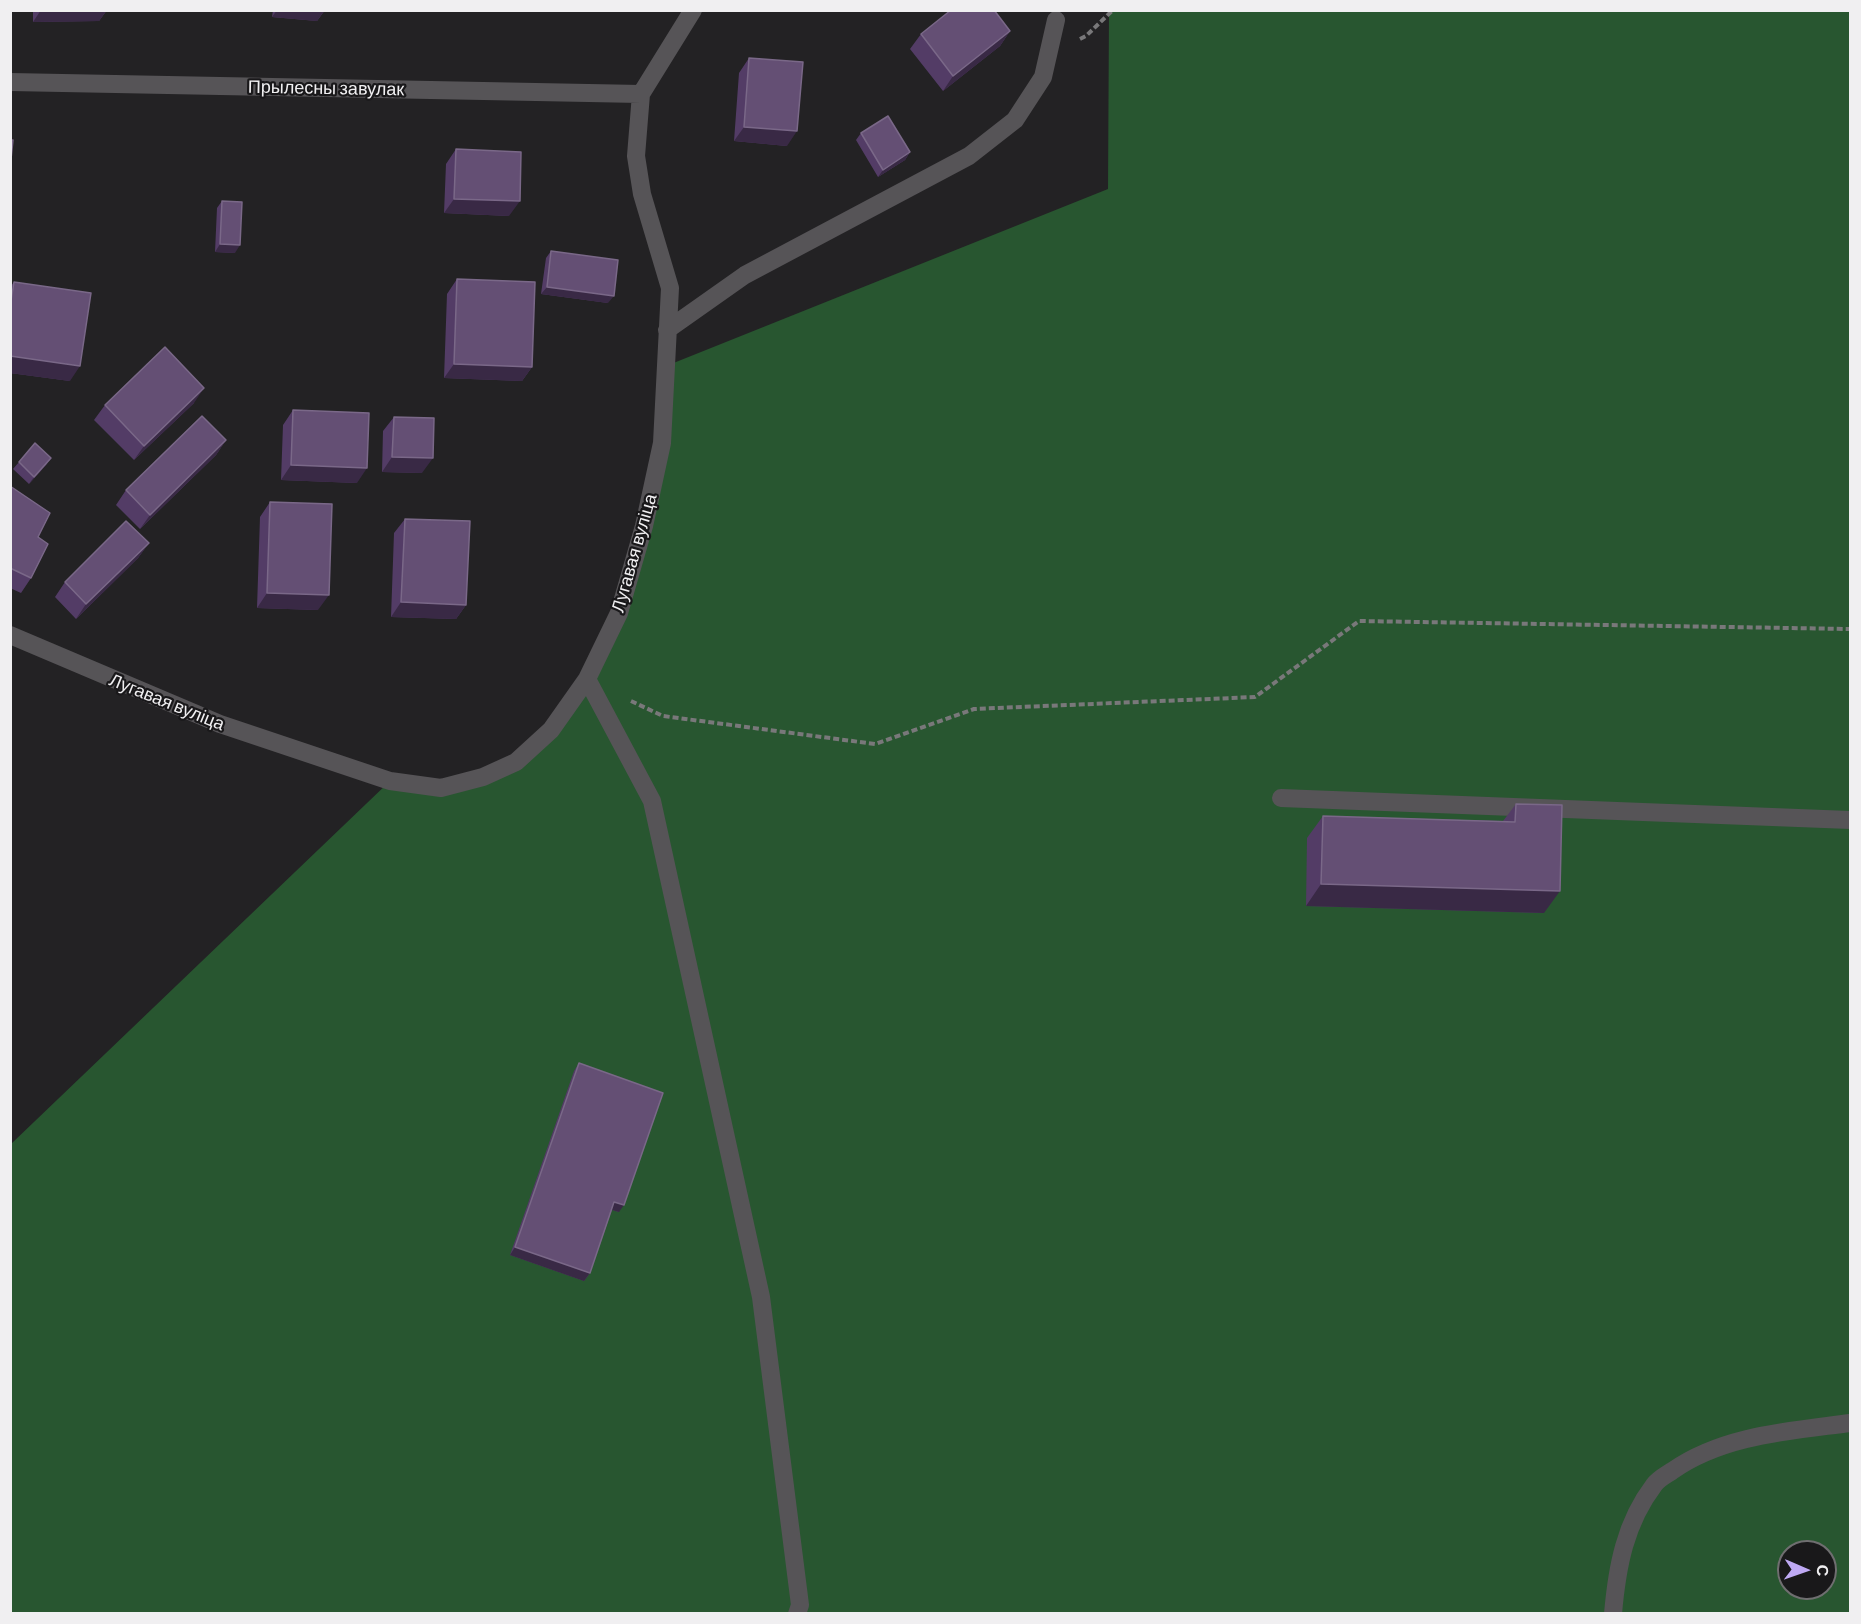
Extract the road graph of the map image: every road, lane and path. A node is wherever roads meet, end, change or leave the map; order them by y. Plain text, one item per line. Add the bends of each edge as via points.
1 (693, 10) edge
2 (1056, 20) dead end
3 (10, 82) edge
4 (641, 94) junction
5 (668, 330) junction
6 (1851, 629) edge
7 (10, 635) edge
8 (587, 680) junction
9 (1281, 798) dead end
10 (1851, 820) edge
11 (1851, 1423) edge
12 (797, 1614) edge
13 (1613, 1614) edge

1 - 4 street, Лугавая вуліца
2 - 5 street via 1043,77 1015,120 969,156 745,275
3 - 4 street, Прылесны завулак
4 - 5 street, Лугавая вуліца via 636,156 642,194 670,288
5 - 8 street, Лугавая вуліца via 662,443 644,526 619,613
6 - 8 path via 1359,621 1255,698 974,709 875,744 663,716
7 - 8 street, Лугавая вуліца via 220,724 390,781 441,788 483,777 516,762 551,730
8 - 12 street via 652,801 761,1297 800,1605
9 - 10 street
11 - 13 street via 1760,1435 1692,1456 1655,1483 1629,1526 1616,1575

